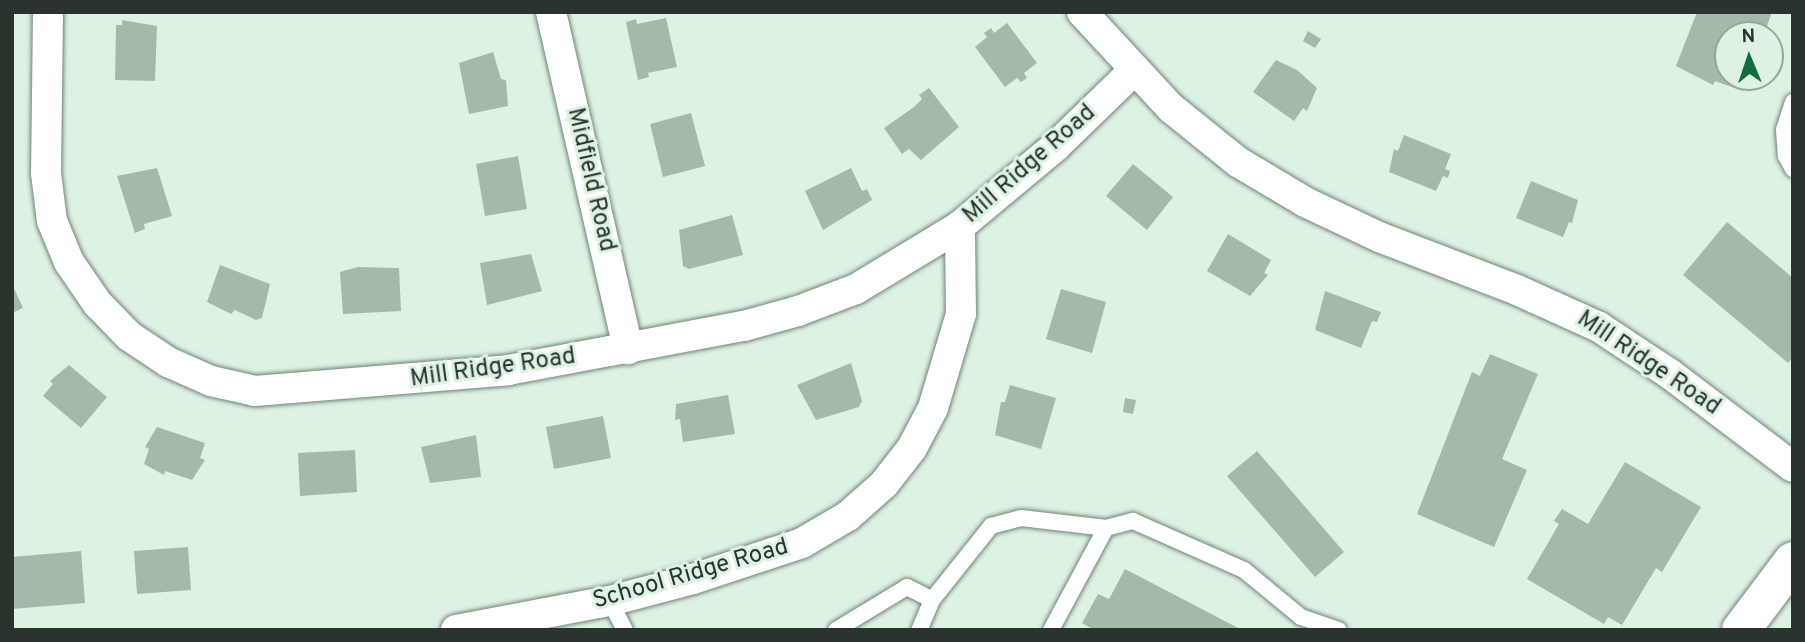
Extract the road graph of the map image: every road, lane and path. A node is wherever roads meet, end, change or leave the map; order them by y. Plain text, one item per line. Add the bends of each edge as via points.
1 (48, 12) edge
2 (551, 12) edge
3 (1082, 12) edge
4 (1133, 71) junction
5 (1793, 102) edge
6 (1793, 169) edge
7 (960, 226) junction
8 (628, 349) junction
9 (1793, 467) edge
10 (1106, 528) junction
11 (1793, 561) edge
12 (932, 600) junction
13 (610, 601) junction
14 (456, 630) edge
15 (625, 630) edge
16 (836, 630) edge
17 (919, 630) edge
18 (1051, 630) edge
19 (1339, 630) edge
20 (1741, 630) edge

1 - 8 street, Mill Ridge Road via 43,120 52,221 69,262 96,303 129,336 168,362 255,391 303,391 508,370
2 - 8 street, Midfield Road
3 - 4 street, Mill Ridge Road
4 - 7 street, Mill Ridge Road via 1056,146
4 - 9 street, Mill Ridge Road via 1238,162 1305,202 1598,327 1670,374
5 - 6 lane via 1784,130 1786,156
7 - 8 street, Mill Ridge Road via 856,289 798,311
7 - 13 street, School Ridge Road via 964,285 950,358 928,418 884,484 848,516 802,543
10 - 12 lane via 1021,518 991,526
10 - 18 lane
10 - 19 lane via 1133,521 1244,570 1301,617
11 - 20 main road
12 - 16 lane via 907,587
12 - 17 lane
13 - 14 street, School Ridge Road
13 - 15 lane

